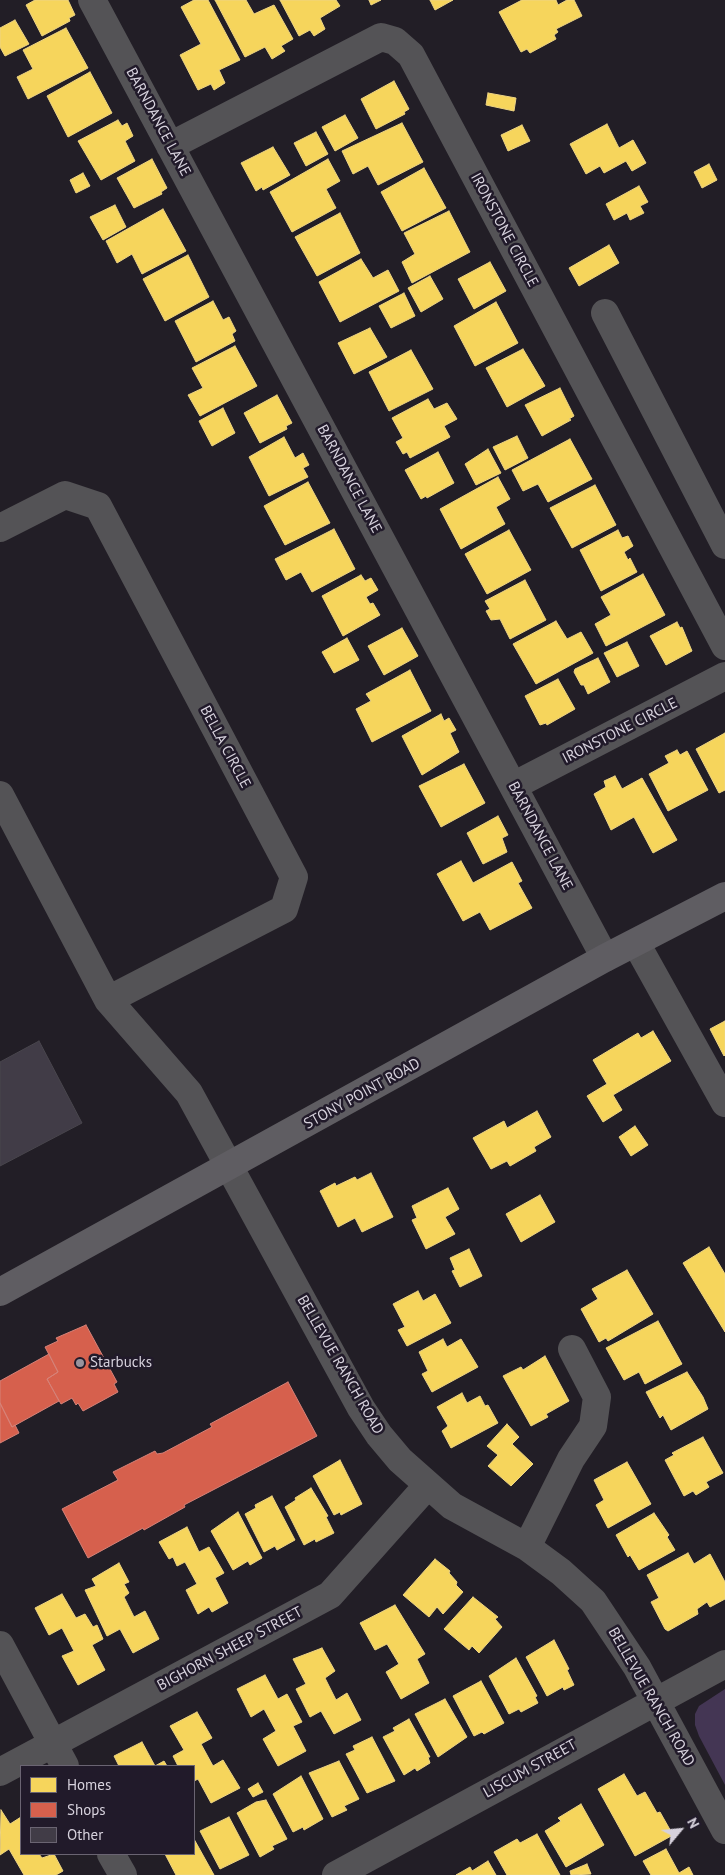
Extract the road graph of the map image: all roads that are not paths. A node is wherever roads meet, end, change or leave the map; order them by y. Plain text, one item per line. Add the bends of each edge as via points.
1 (92, 0) edge
2 (170, 146) junction
3 (606, 314) dead end
4 (0, 528) edge
5 (725, 545) edge
6 (725, 646) edge
7 (725, 676) edge
8 (513, 786) junction
9 (0, 795) edge
10 (725, 896) edge
11 (636, 943) junction
12 (605, 958) junction
13 (108, 1000) junction
14 (725, 1103) edge
15 (230, 1167) junction
16 (0, 1292) edge
17 (572, 1349) dead end
18 (427, 1486) junction
19 (527, 1547) junction
20 (0, 1645) edge
21 (725, 1664) edge
22 (655, 1701) junction
23 (58, 1755) edge
24 (24, 1765) edge
25 (20, 1766) edge
26 (0, 1772) edge
27 (725, 1830) edge
28 (112, 1855) edge
29 (123, 1875) edge
30 (336, 1875) edge

1 - 2 street, BARNDANCE LANE
2 - 6 street, IRONSTONE CIRCLE via 381,37 395,41 411,55
2 - 8 street, BARNDANCE LANE
3 - 5 street
4 - 13 street, BELLA CIRCLE via 65,496 98,506 294,877 284,909
7 - 8 street, IRONSTONE CIRCLE
8 - 12 street, BARNDANCE LANE
9 - 13 street
10 - 11 main road, STONY POINT ROAD
11 - 12 main road, STONY POINT ROAD
11 - 14 street
12 - 15 main road, STONY POINT ROAD
13 - 15 street via 189,1093
15 - 16 main road, STONY POINT ROAD
15 - 18 street, BELLEVUE RANCH ROAD via 362,1408 379,1435
17 - 19 street via 597,1397 593,1426 571,1459
18 - 19 street, BELLEVUE RANCH ROAD via 452,1506
18 - 23 street, BIGHORN SHEEP STREET via 330,1595
19 - 22 street, BELLEVUE RANCH ROAD via 593,1601 620,1639
20 - 23 street
21 - 22 street, LISCUM STREET
22 - 27 street, BELLEVUE RANCH ROAD
22 - 30 street, LISCUM STREET
23 - 24 street, BIGHORN SHEEP STREET
25 - 26 street, BIGHORN SHEEP STREET
28 - 29 street

